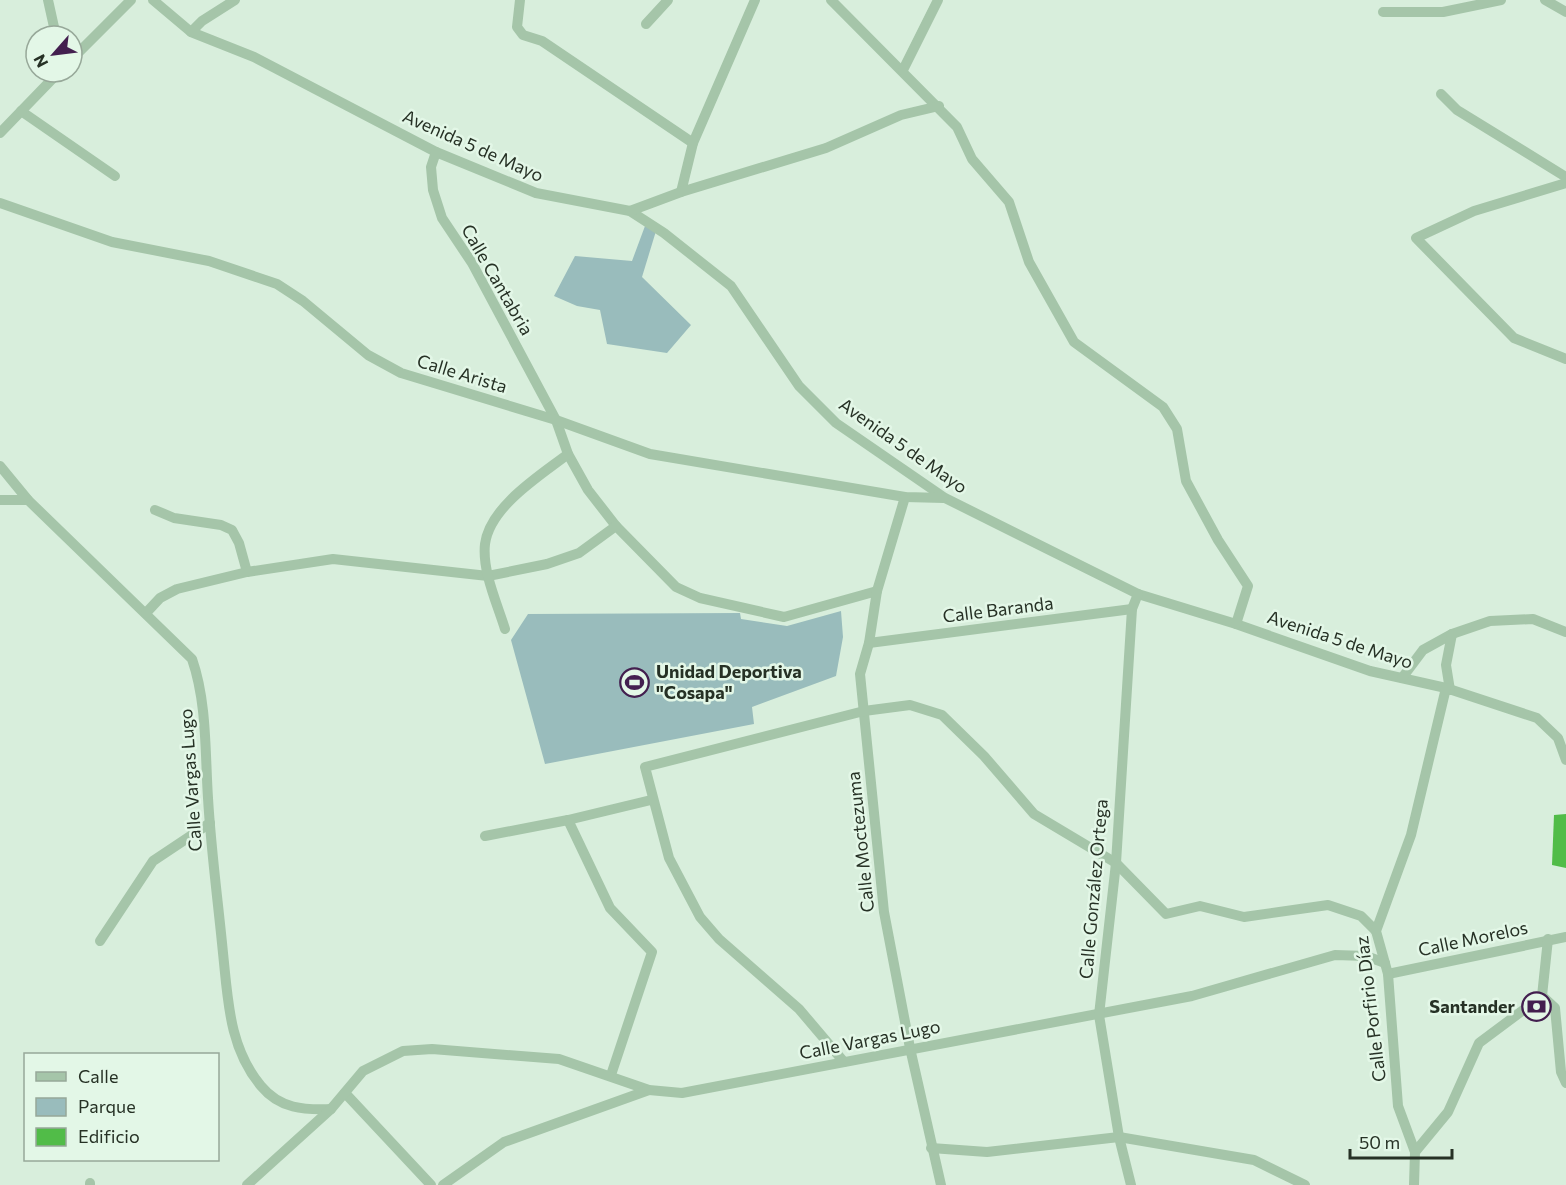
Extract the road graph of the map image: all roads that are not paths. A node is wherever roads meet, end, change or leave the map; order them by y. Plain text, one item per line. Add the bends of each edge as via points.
1 (48, 0) edge
2 (131, 0) edge
3 (153, 0) edge
4 (235, 0) edge
5 (520, 0) edge
6 (668, 0) edge
7 (755, 0) edge
8 (939, 0) edge
9 (1545, 0) edge
10 (835, 1) edge
11 (1496, 1) edge
12 (1383, 12) dead end
13 (1566, 12) edge
14 (53, 24) edge
15 (646, 24) dead end
16 (191, 32) junction
17 (84, 47) edge
18 (903, 70) junction
19 (47, 84) edge
20 (1441, 94) dead end
21 (939, 106) junction
22 (21, 111) junction
23 (0, 133) edge
24 (693, 143) junction
25 (436, 152) junction
26 (115, 176) dead end
27 (1566, 177) edge
28 (1566, 183) edge
29 (681, 192) junction
30 (0, 203) edge
31 (630, 211) junction
32 (1566, 359) edge
33 (556, 420) junction
34 (568, 454) junction
35 (0, 466) edge
36 (904, 497) junction
37 (945, 498) junction
38 (0, 500) edge
39 (28, 500) junction
40 (155, 510) dead end
41 (616, 526) junction
42 (247, 572) junction
43 (488, 576) junction
44 (877, 591) junction
45 (1138, 594) junction
46 (1132, 609) junction
47 (146, 613) junction
48 (1236, 624) junction
49 (505, 629) dead end
50 (1566, 632) edge
51 (1452, 634) junction
52 (868, 643) junction
53 (1402, 678) junction
54 (1448, 689) junction
55 (864, 711) junction
56 (1566, 760) edge
57 (651, 800) junction
58 (568, 820) junction
59 (210, 823) junction
60 (485, 836) dead end
61 (1116, 863) junction
62 (1376, 931) junction
63 (1566, 937) edge
64 (1548, 939) junction
65 (99, 941) dead end
66 (1386, 969) junction
67 (1542, 996) junction
68 (1099, 1015) junction
69 (910, 1048) junction
70 (844, 1062) junction
71 (611, 1075) junction
72 (1566, 1083) edge
73 (649, 1090) junction
74 (345, 1093) junction
75 (331, 1110) junction
76 (1119, 1137) junction
77 (931, 1148) junction
78 (1415, 1152) junction
79 (247, 1185) edge
80 (431, 1185) edge
81 (443, 1185) edge
82 (942, 1185) edge
83 (1131, 1185) edge
84 (1305, 1185) edge
85 (1414, 1185) edge

1 - 14 street
2 - 17 street
3 - 16 street, Avenida 5 de Mayo
4 - 16 street
5 - 24 street via 517,27 523,35 542,40
6 - 15 street
7 - 24 street
8 - 18 street
9 - 13 street
10 - 18 street
11 - 12 street via 1443,12
16 - 25 street, Avenida 5 de Mayo via 254,57
18 - 21 street
19 - 22 street
20 - 27 street via 1456,110
21 - 29 street via 901,115 825,148
21 - 48 street via 957,127 972,159 1009,202 1029,262 1074,342 1163,407 1178,429 1186,481 1248,586
22 - 23 street
22 - 26 street
24 - 29 street
25 - 31 street, Avenida 5 de Mayo via 536,193
25 - 33 street, Calle Cantabria via 431,167 433,190 442,218 472,263
28 - 32 street via 1474,211 1416,238 1514,338
29 - 31 street
30 - 33 street, Calle Arista via 112,242 209,261 277,284 368,355 401,373
31 - 37 street, Avenida 5 de Mayo via 664,232 731,285 799,386 836,423
33 - 34 street, Calle Cantabria
33 - 36 street, Calle Arista via 650,453
34 - 41 street, Calle Cantabria via 588,490
34 - 43 street via 519,491 496,519 485,543
35 - 39 street, Calle Vargas Lugo
36 - 37 street, Calle Arista
36 - 44 street, Calle Moctezuma
37 - 45 street, Avenida 5 de Mayo
38 - 39 street
39 - 47 street, Calle Vargas Lugo
40 - 42 street via 232,530
41 - 43 street via 579,553
41 - 44 street, Calle Cantabria via 676,587 700,598 784,617
42 - 43 street via 333,559
42 - 47 street via 177,589 160,598
43 - 49 street
44 - 52 street, Calle Moctezuma
45 - 46 street, Calle González Ortega
45 - 48 street, Avenida 5 de Mayo
46 - 52 street, Calle Baranda
46 - 61 street, Calle González Ortega
47 - 59 street, Calle Vargas Lugo via 192,658 200,682
48 - 53 street, Avenida 5 de Mayo via 1370,671
50 - 51 street via 1533,619 1490,621
51 - 53 street via 1423,650
51 - 54 street, Calle Porfirio Díaz via 1446,665
52 - 55 street, Calle Moctezuma via 860,674
53 - 54 street, Avenida 5 de Mayo
54 - 56 street, Avenida 5 de Mayo via 1537,718 1558,738
54 - 62 street, Calle Porfirio Díaz via 1411,835
55 - 57 street via 645,767
55 - 61 street via 910,705 942,715 1034,814
55 - 69 street, Calle Moctezuma via 884,912
57 - 58 street
57 - 70 street via 669,858 700,917 719,939 799,1009
58 - 60 street
58 - 71 street via 610,908 652,952
59 - 65 street via 153,861
59 - 75 street, Calle Vargas Lugo via 231,1026 244,1062 262,1088 282,1103 302,1110
61 - 62 street via 1166,914 1200,906 1244,917 1329,905 1361,916
61 - 68 street, Calle González Ortega
62 - 66 street, Calle Porfirio Díaz
63 - 64 street, Calle Morelos
64 - 66 street, Calle Morelos
64 - 67 street
66 - 68 street, Calle Vargas Lugo via 1366,956 1335,955 1192,996
66 - 78 street, Calle Porfirio Díaz via 1398,1106
67 - 72 street via 1556,1008 1561,1072
67 - 78 street via 1479,1043 1448,1112
68 - 69 street, Calle Vargas Lugo
68 - 76 street, Calle González Ortega
69 - 70 street, Calle Vargas Lugo
69 - 77 street, Calle Moctezuma
70 - 73 street, Calle Vargas Lugo via 682,1093
71 - 73 street, Calle Vargas Lugo
71 - 74 street, Calle Vargas Lugo via 559,1059 432,1049 403,1051 363,1071
73 - 81 street via 504,1142
74 - 75 street
74 - 80 street
75 - 79 street
76 - 77 street via 987,1152
76 - 83 street, Calle González Ortega
76 - 84 street via 1254,1160
77 - 82 street, Calle Moctezuma
78 - 85 street

